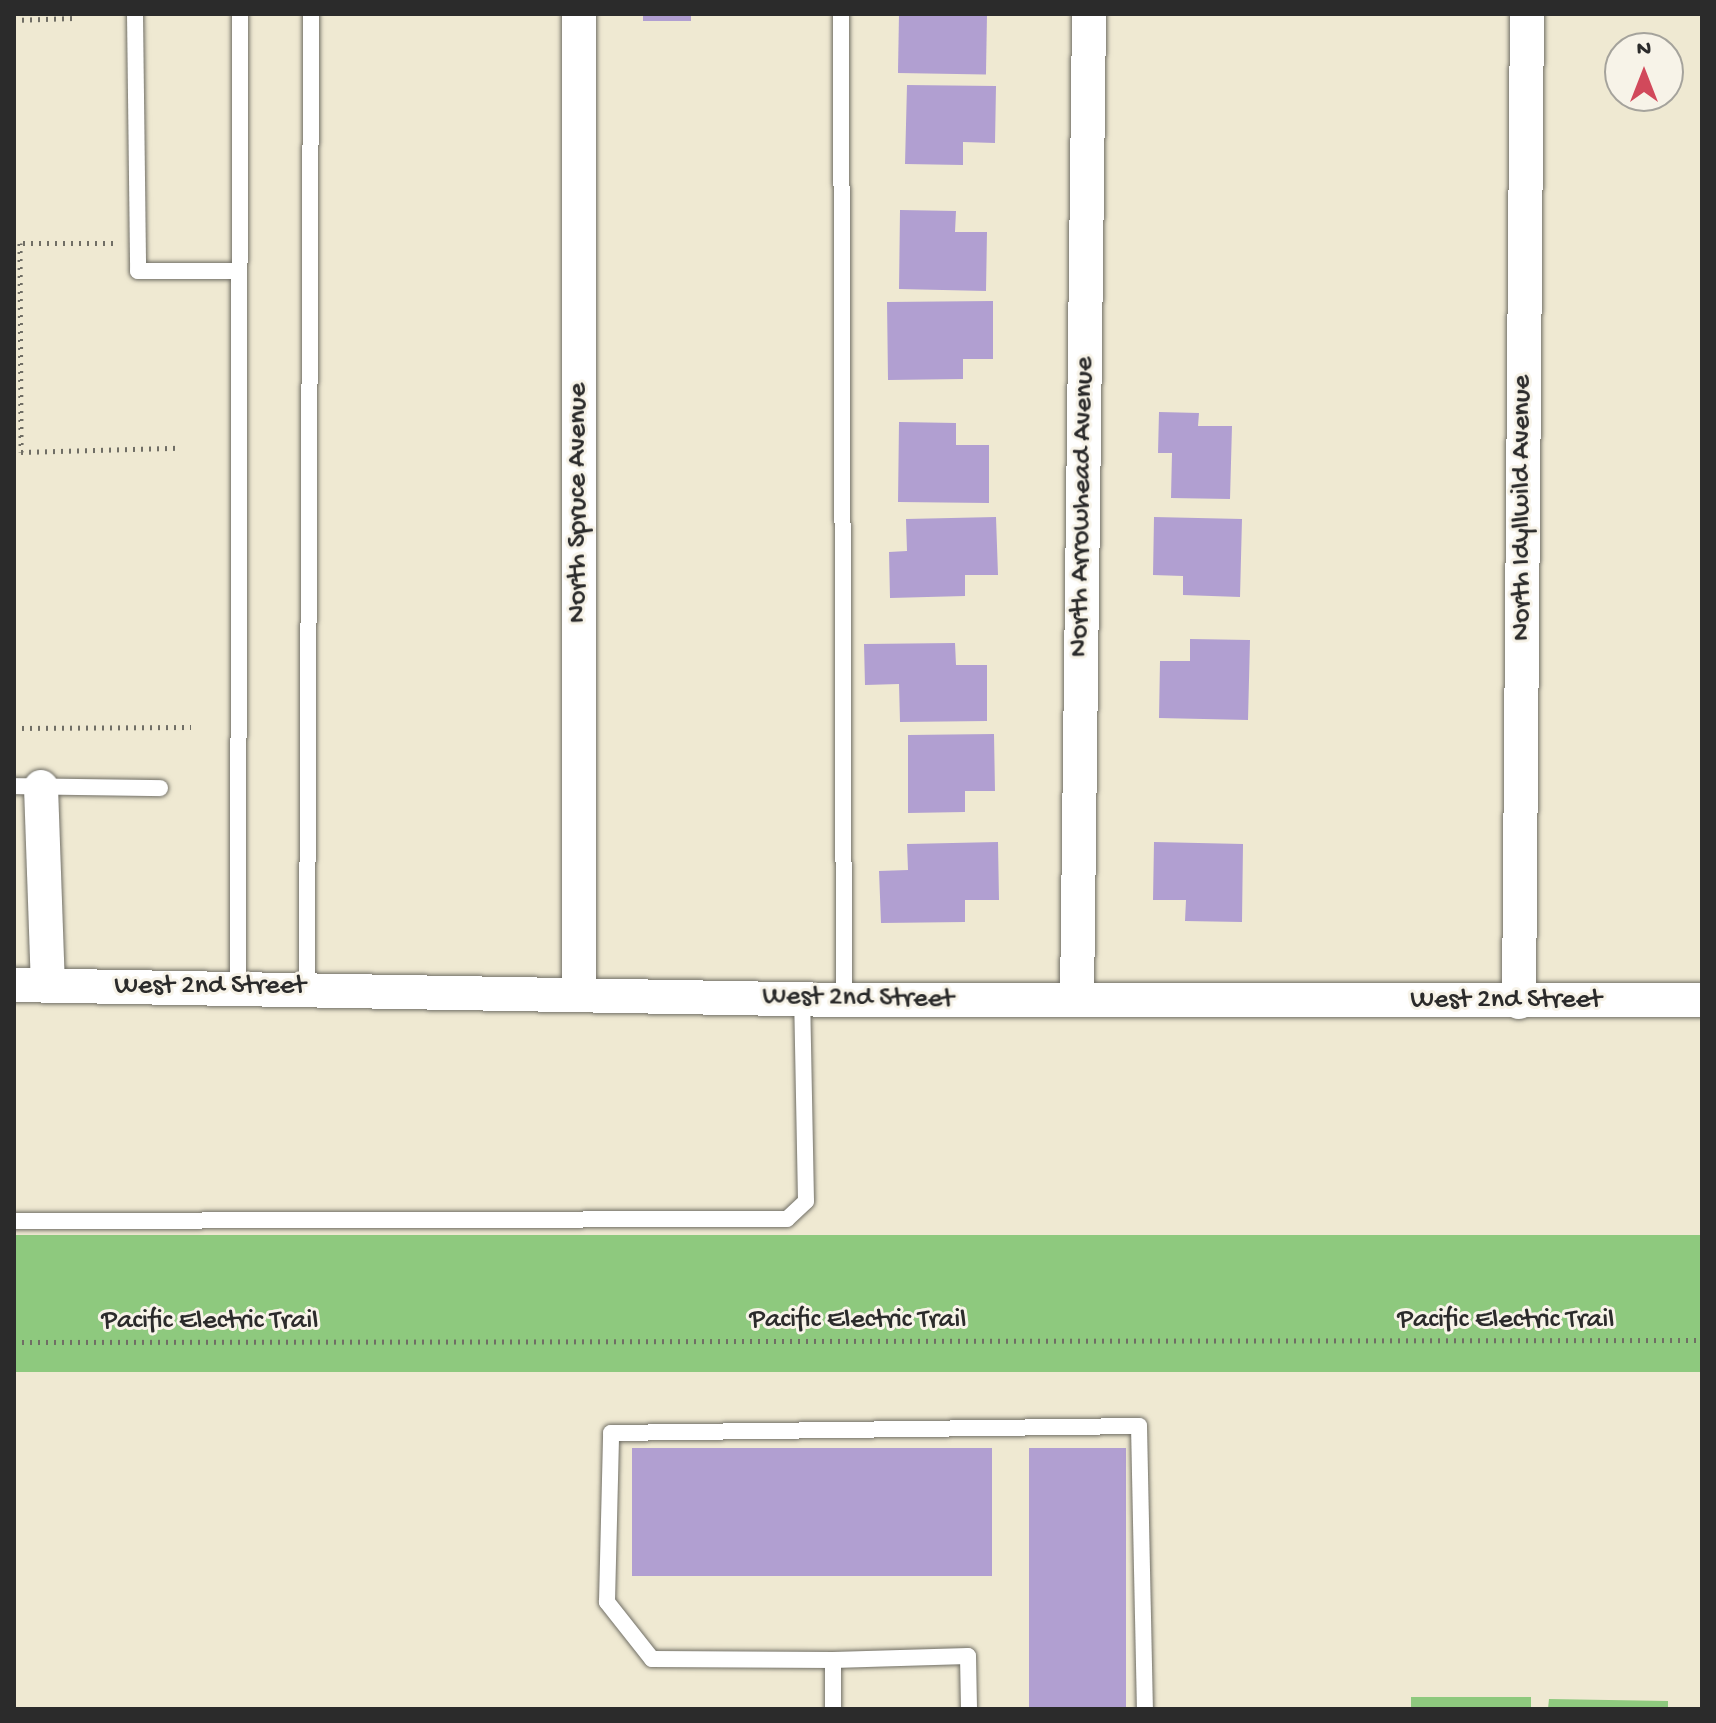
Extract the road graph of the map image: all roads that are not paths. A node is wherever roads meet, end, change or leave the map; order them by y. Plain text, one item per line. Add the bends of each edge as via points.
1 (135, 14) edge
2 (240, 14) edge
3 (311, 14) edge
4 (579, 14) edge
5 (841, 14) edge
6 (1089, 14) edge
7 (1527, 14) edge
8 (239, 271) junction
9 (28, 786) edge
10 (160, 788) dead end
11 (14, 985) edge
12 (48, 986) junction
13 (307, 987) junction
14 (238, 988) junction
15 (579, 992) junction
16 (802, 999) junction
17 (1077, 999) junction
18 (844, 1000) junction
19 (1702, 1000) edge
20 (1519, 1002) junction
21 (14, 1221) edge
22 (833, 1660) junction
23 (833, 1709) edge
24 (969, 1709) edge
25 (1145, 1709) edge

1 - 8 lane via 138,271
2 - 8 lane
3 - 13 lane
4 - 15 street, North Spruce Avenue
5 - 18 lane
6 - 17 street, North Arrowhead Avenue
7 - 20 street, North Idyllwild Avenue
8 - 14 lane
9 - 10 lane
9 - 12 street
11 - 12 street, West 2nd Street
12 - 14 street, West 2nd Street
13 - 14 street, West 2nd Street
13 - 15 street, West 2nd Street
15 - 16 street, West 2nd Street
16 - 18 street, West 2nd Street
16 - 21 lane via 806,1201 787,1219
17 - 18 street, West 2nd Street
17 - 20 street, West 2nd Street
19 - 20 street, West 2nd Street
22 - 23 lane
22 - 24 lane via 968,1656
22 - 25 lane via 652,1659 607,1602 611,1433 1139,1426

